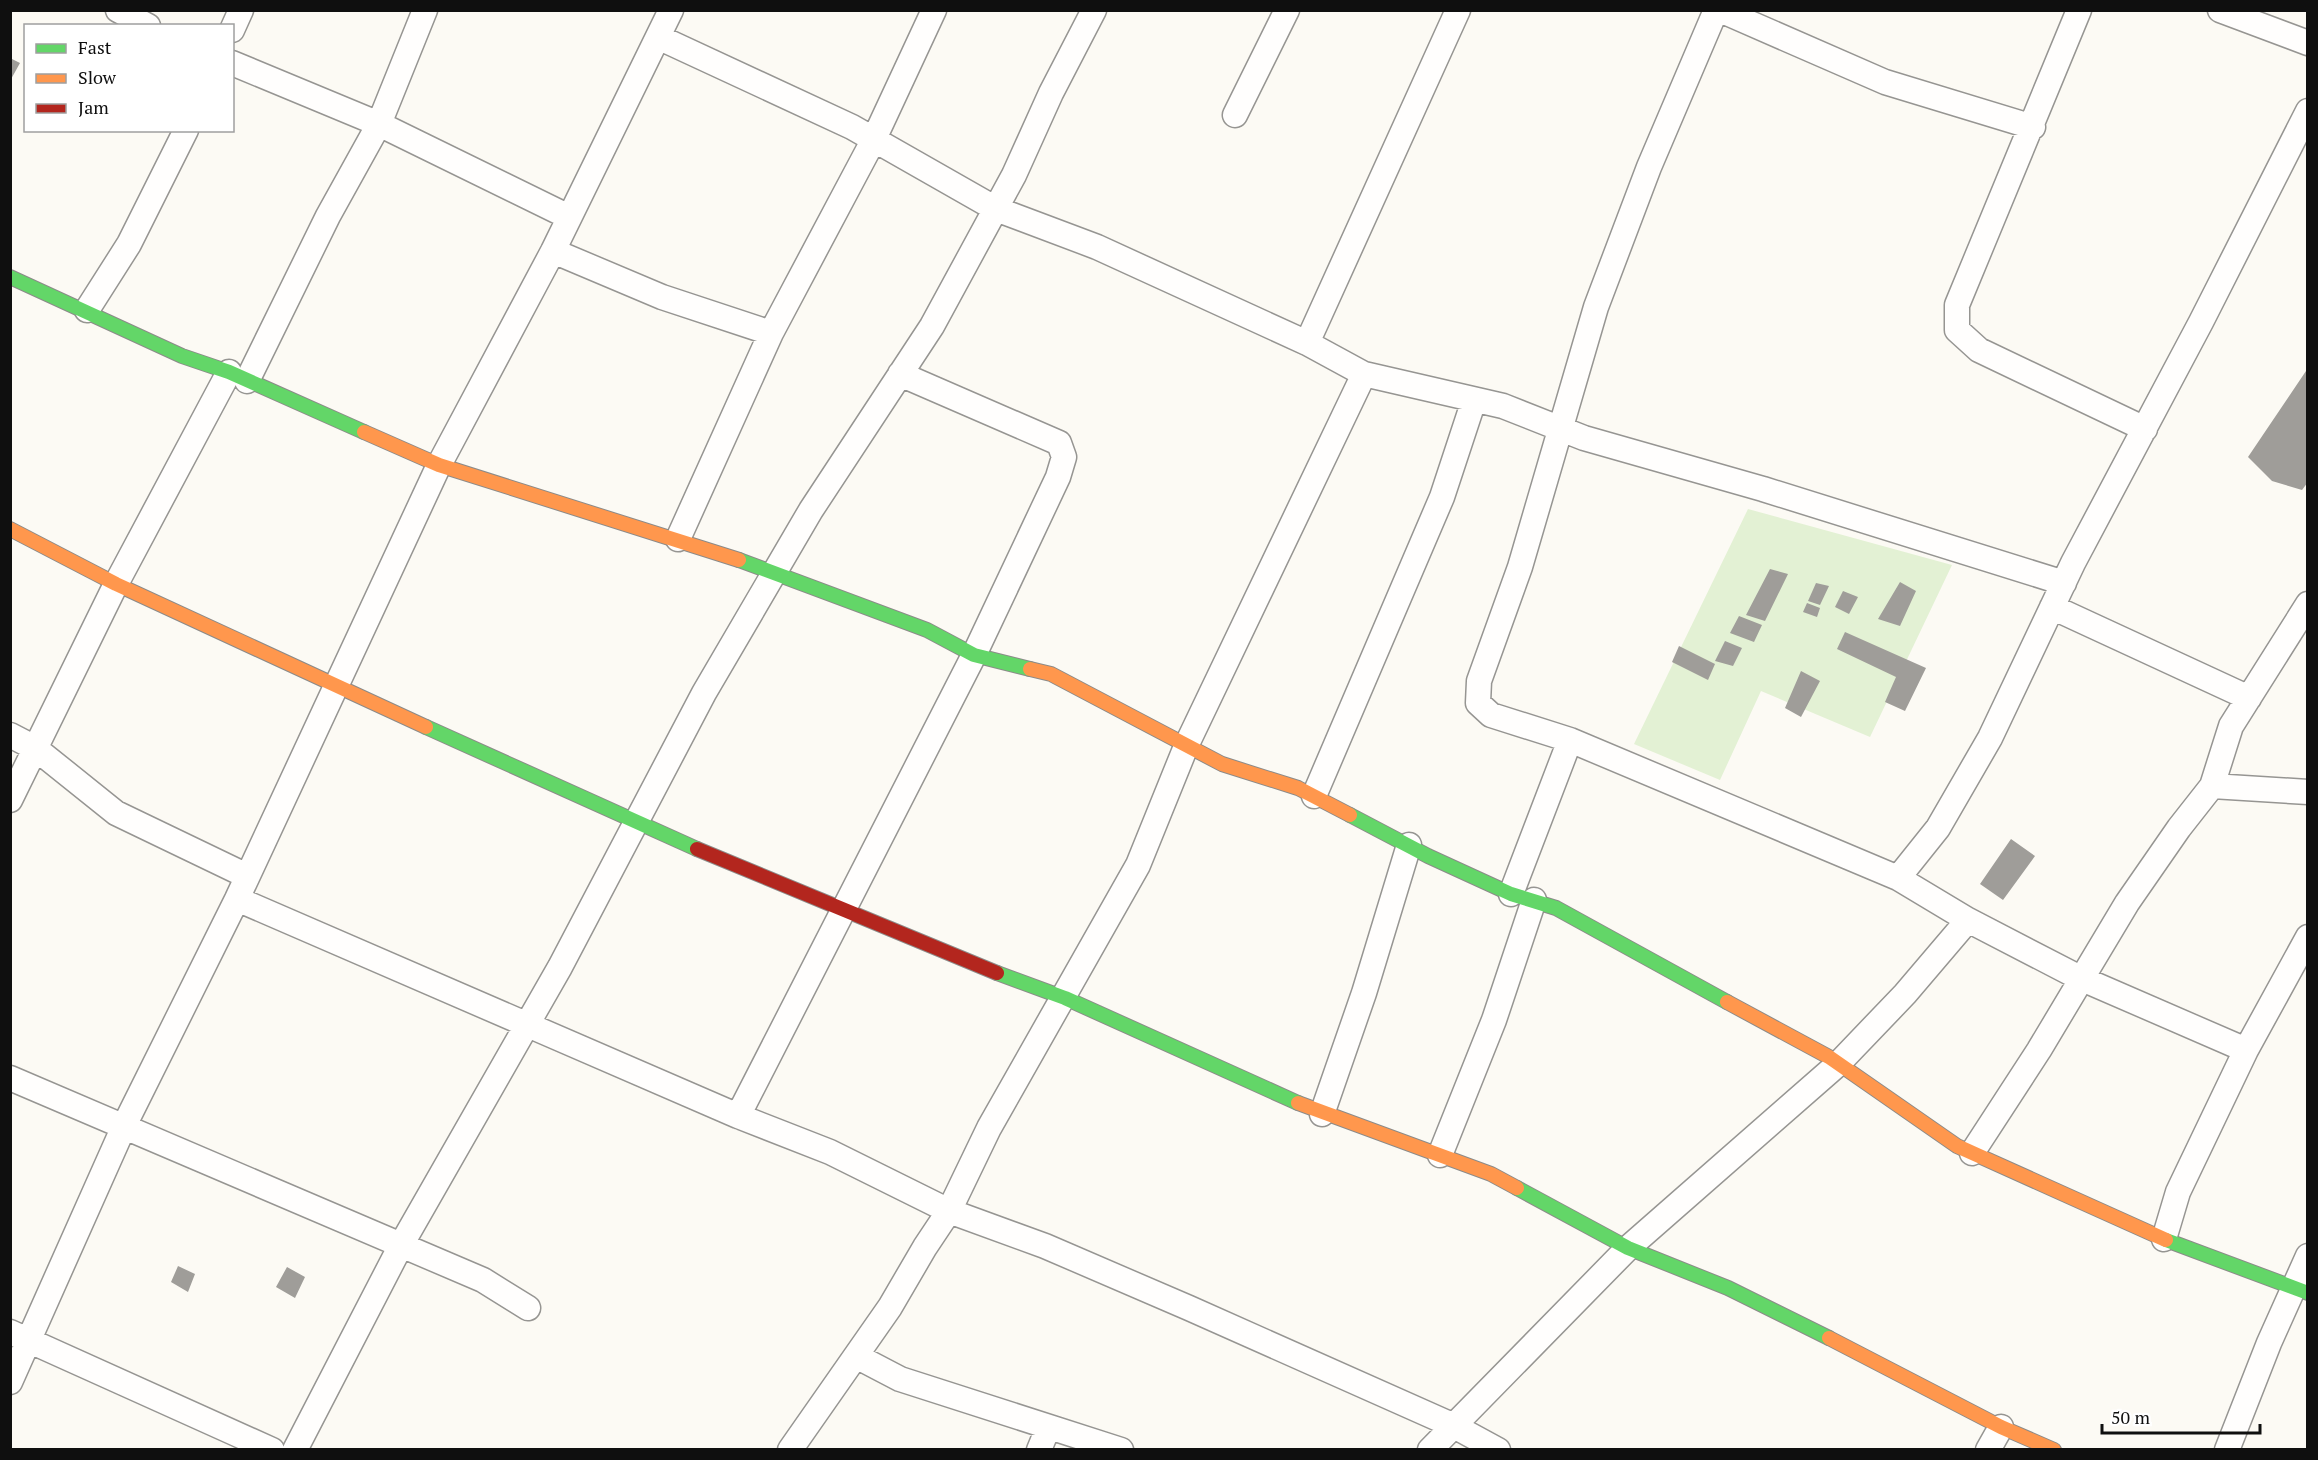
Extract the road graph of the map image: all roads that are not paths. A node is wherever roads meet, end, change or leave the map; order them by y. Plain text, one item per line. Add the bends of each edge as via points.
1 (118, 10) edge
2 (242, 10) edge
3 (425, 10) edge
4 (670, 10) edge
5 (934, 10) edge
6 (1094, 10) edge
7 (1287, 10) edge
8 (1458, 10) edge
9 (1716, 10) edge
10 (1720, 10) edge
11 (2079, 10) edge
12 (2220, 10) edge
13 (144, 24) edge
14 (234, 26) edge
15 (658, 37) junction
16 (2307, 44) edge
17 (234, 64) edge
18 (2307, 111) edge
19 (1235, 115) dead end
20 (379, 124) junction
21 (2033, 127) junction
22 (185, 132) edge
23 (874, 139) junction
24 (996, 208) junction
25 (569, 218) junction
26 (553, 251) junction
27 (10, 277) edge
28 (87, 310) junction
29 (771, 333) junction
30 (1308, 343) junction
31 (900, 374) junction
32 (1364, 374) junction
33 (238, 376) junction
34 (1474, 400) junction
35 (1562, 429) junction
36 (2145, 429) junction
37 (439, 465) junction
38 (10, 529) edge
39 (678, 539) junction
40 (775, 571) junction
41 (2064, 583) junction
42 (116, 584) junction
43 (2307, 604) edge
44 (2052, 607) junction
45 (974, 656) junction
46 (336, 687) junction
47 (2248, 698) junction
48 (10, 735) edge
49 (1570, 740) junction
50 (1187, 744) junction
51 (35, 748) junction
52 (2212, 786) junction
53 (2307, 792) edge
54 (1314, 796) junction
55 (10, 800) edge
56 (636, 823) junction
57 (1409, 845) junction
58 (247, 876) junction
59 (1898, 878) junction
60 (1523, 897) junction
61 (237, 899) junction
62 (846, 909) junction
63 (1968, 920) junction
64 (2307, 937) edge
65 (2080, 978) junction
66 (1065, 998) junction
67 (526, 1024) junction
68 (2246, 1050) junction
69 (1838, 1064) junction
70 (10, 1077) edge
71 (1322, 1114) junction
72 (738, 1116) junction
73 (125, 1125) junction
74 (1972, 1153) junction
75 (1440, 1155) junction
76 (949, 1211) junction
77 (2164, 1239) junction
78 (400, 1247) junction
79 (1628, 1248) junction
80 (2307, 1256) edge
81 (2300, 1290) edge
82 (528, 1308) dead end
83 (21, 1336) edge
84 (856, 1356) junction
85 (10, 1382) edge
86 (1452, 1425) junction
87 (2001, 1427) junction
88 (1044, 1439) edge
89 (272, 1449) edge
90 (295, 1449) edge
91 (790, 1449) edge
92 (1121, 1449) edge
93 (1430, 1449) edge
94 (1498, 1449) edge
95 (1988, 1449) edge
96 (2054, 1449) edge
97 (2227, 1449) edge

1 - 13 street
2 - 14 street
3 - 20 street
4 - 15 street
5 - 23 street
6 - 24 street
7 - 19 street
8 - 30 street
9 - 35 street via 1649,167 1596,307
10 - 21 street via 1885,81
11 - 21 street
12 - 16 street
15 - 23 street
15 - 25 street
17 - 20 street
18 - 36 street
20 - 25 street
20 - 33 street
21 - 36 street via 1958,305 1958,330 1979,350
22 - 28 street via 129,244
23 - 24 street
23 - 29 street
24 - 30 street via 1097,247
24 - 31 street via 932,326
25 - 26 street
26 - 29 street via 662,297
26 - 37 street
27 - 28 main road
28 - 33 main road via 182,356
29 - 39 street
30 - 32 street
31 - 40 street
31 - 45 street via 1059,443 1064,457
32 - 34 street
32 - 50 street
33 - 37 main road
33 - 42 street
34 - 35 street via 1503,406
34 - 54 street via 1442,497
35 - 41 street
35 - 49 street via 1520,567 1479,681 1478,703 1491,715
36 - 41 street
37 - 39 main road
37 - 46 street
38 - 42 main road
39 - 40 main road
40 - 45 main road via 927,630
40 - 56 street via 704,693
41 - 44 street
42 - 46 main road
42 - 51 street
43 - 47 street
44 - 47 street
44 - 59 street via 1990,738 1938,828
45 - 50 main road via 1051,674
45 - 62 street
46 - 56 main road
46 - 58 street
47 - 52 street via 2231,726
48 - 51 street
49 - 59 street
49 - 60 street
50 - 54 main road via 1222,764
50 - 66 street via 1138,865
51 - 55 street
51 - 58 street via 116,813
52 - 53 street
52 - 65 street via 2127,903
54 - 57 main road
56 - 62 main road
56 - 67 street
57 - 60 main road
57 - 71 street
58 - 61 street
59 - 63 street
60 - 69 main road via 1556,908
60 - 75 street via 1494,1020
61 - 67 street
61 - 73 street
62 - 66 main road via 974,965
62 - 72 street
63 - 65 street
63 - 69 street
64 - 68 street
65 - 68 street
65 - 74 street
66 - 71 main road
66 - 76 street via 989,1128
67 - 72 street
67 - 78 street
68 - 77 street via 2178,1192
69 - 74 main road
69 - 79 street
70 - 73 street
71 - 75 main road
72 - 76 street via 830,1152
73 - 78 street
73 - 83 street
74 - 77 main road
75 - 79 main road via 1491,1174
76 - 84 street
76 - 86 street via 1055,1250
77 - 81 main road
78 - 82 street via 483,1281
78 - 90 street
79 - 86 street
79 - 87 main road via 1728,1288
80 - 81 street
81 - 97 street
83 - 85 street
83 - 89 street
84 - 88 street via 900,1379
84 - 91 street
86 - 93 street
86 - 94 street
87 - 95 street
87 - 96 main road
88 - 92 street via 1096,1440

